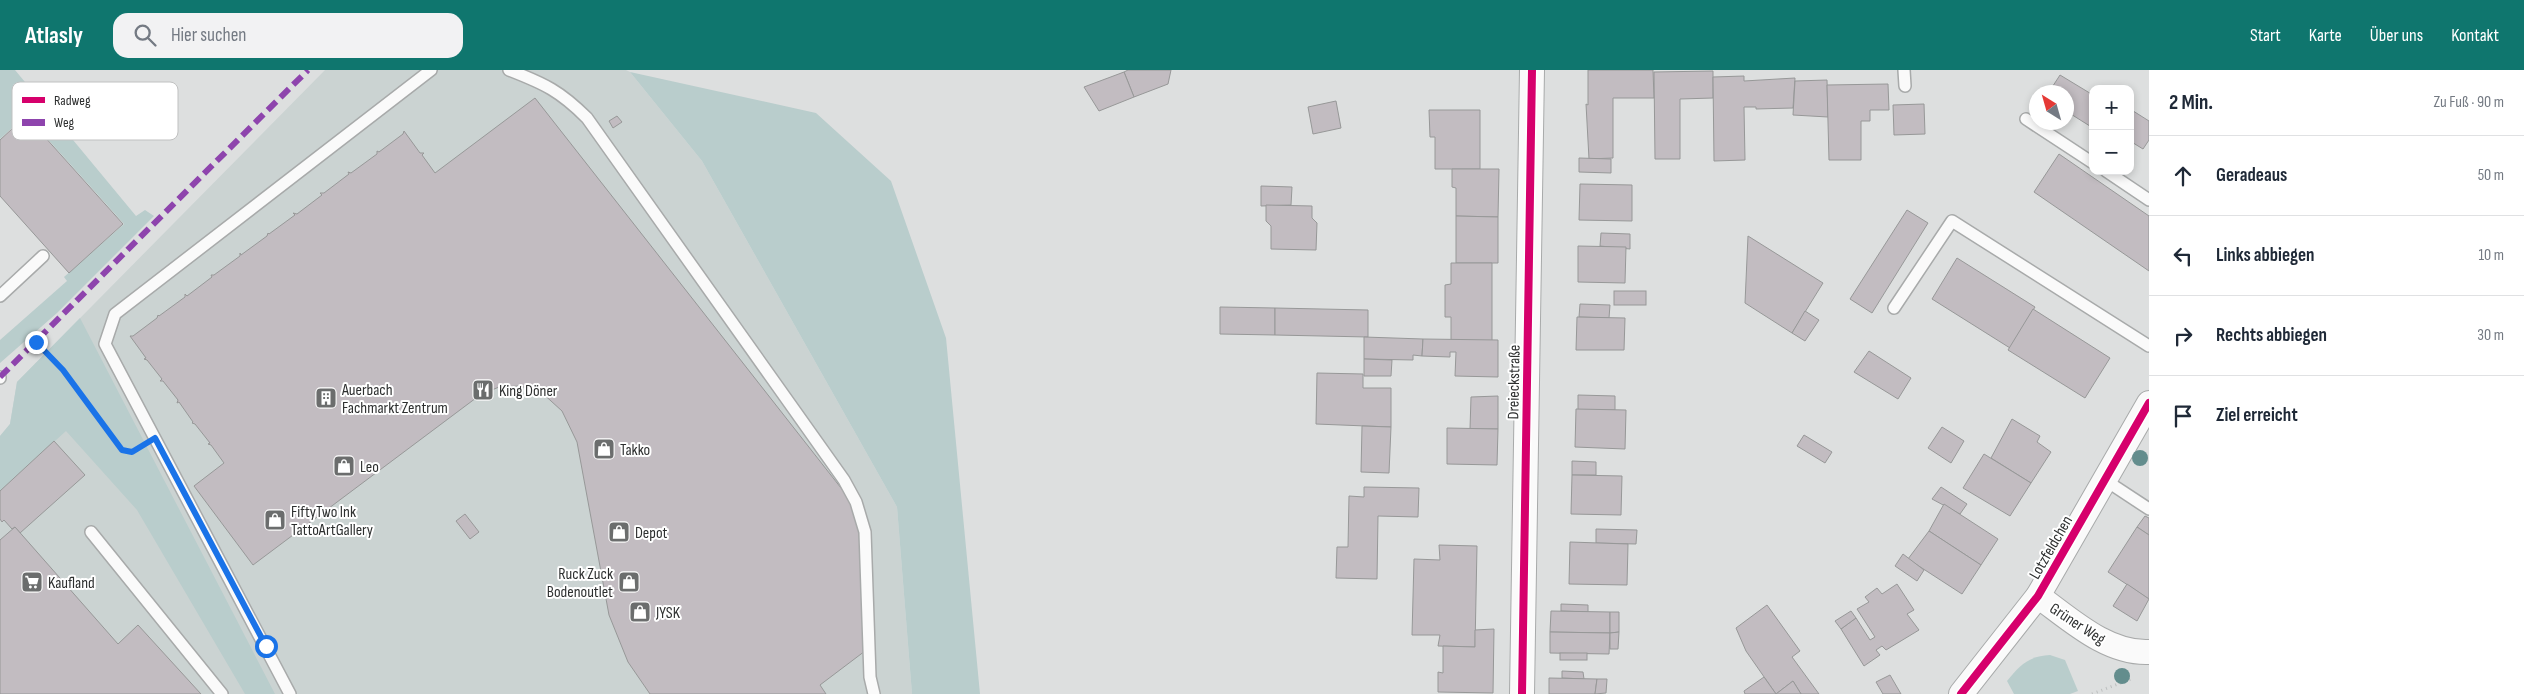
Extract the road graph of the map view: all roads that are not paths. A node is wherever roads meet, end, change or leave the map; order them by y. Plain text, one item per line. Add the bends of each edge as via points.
1 (431, 70) edge
2 (509, 70) edge
3 (1532, 70) edge
4 (1904, 70) edge
5 (1905, 86) dead end
6 (2026, 119) dead end
7 (2089, 160) edge
8 (2112, 175) edge
9 (2149, 200) edge
10 (43, 256) dead end
11 (0, 296) edge
12 (1894, 308) dead end
13 (2149, 346) edge
14 (2149, 403) edge
15 (2105, 480) junction
16 (2149, 509) edge
17 (91, 532) dead end
18 (2038, 596) junction
19 (2149, 652) edge
20 (222, 694) edge
21 (290, 694) edge
22 (874, 694) edge
23 (1522, 694) edge
24 (1961, 694) edge

1 - 21 lane via 115,314 105,344
2 - 22 lane via 566,97 587,118 844,480 856,502 865,532 870,677
3 - 23 street, Dreieckstraße
4 - 5 lane
6 - 7 lane
8 - 9 lane
10 - 11 lane
12 - 13 lane via 1952,221
14 - 15 street, Lotzfeldchen
15 - 16 lane
15 - 18 street, Lotzfeldchen
17 - 20 lane
18 - 19 street, Grüner Weg via 2095,637
18 - 24 street, Lotzfeldchen

